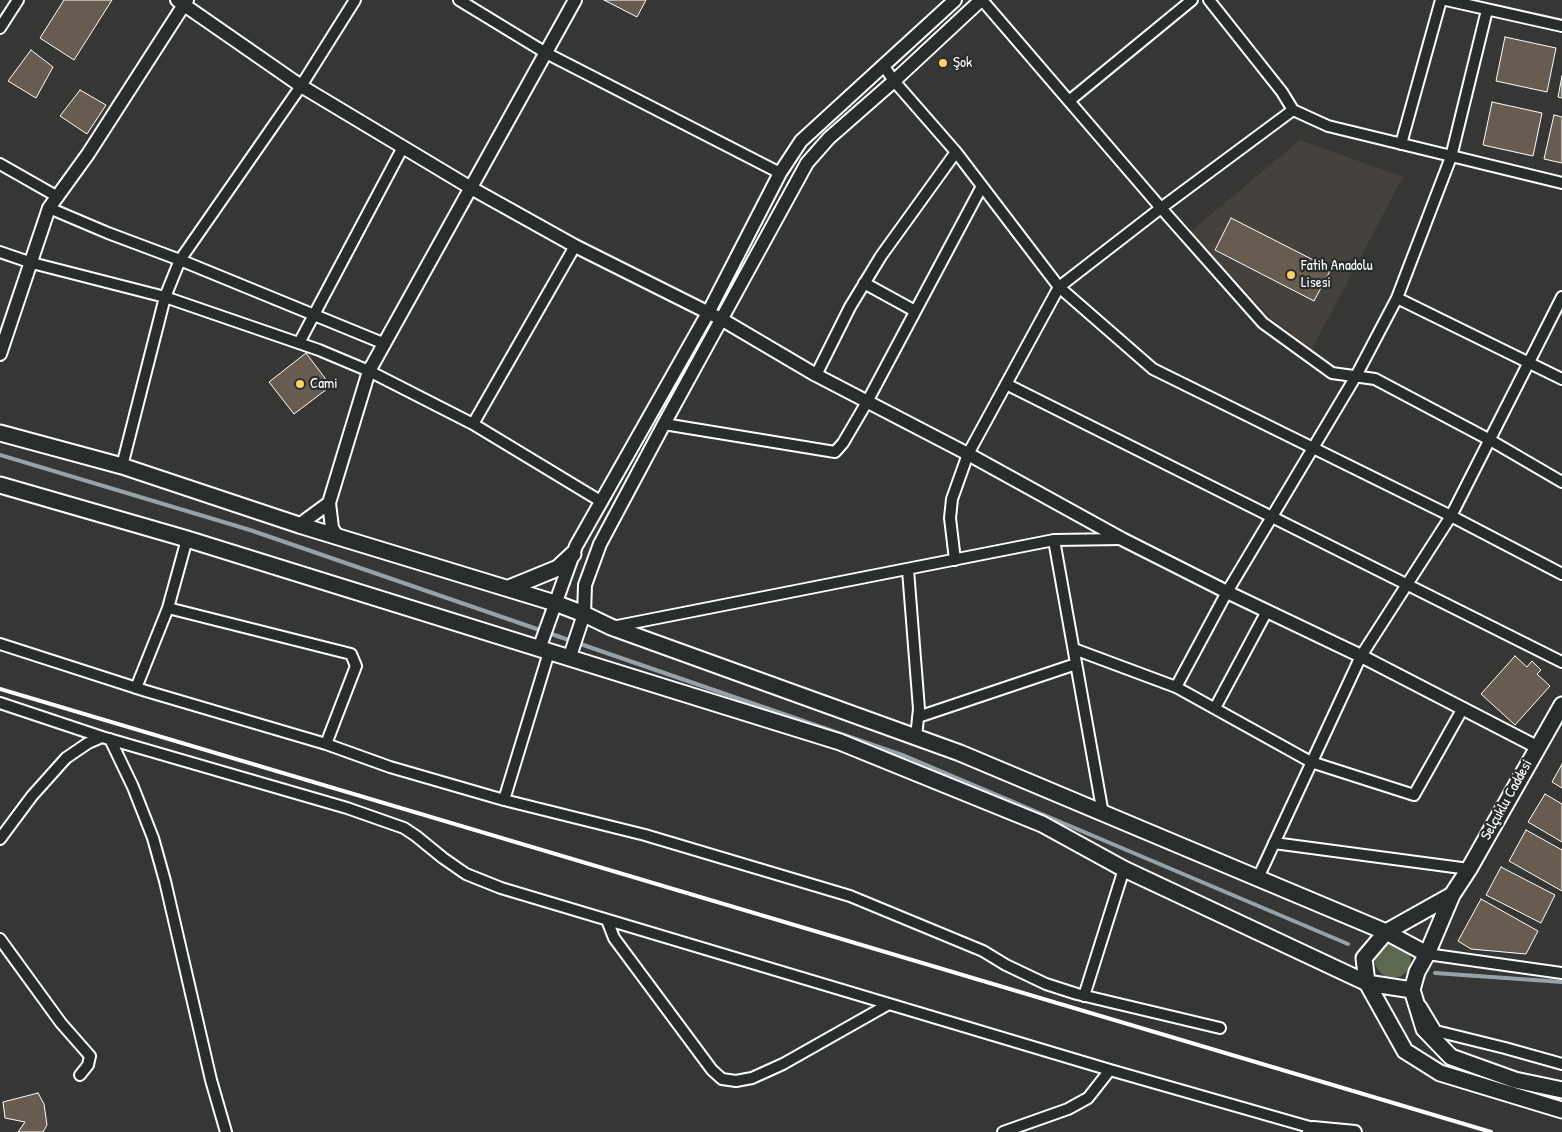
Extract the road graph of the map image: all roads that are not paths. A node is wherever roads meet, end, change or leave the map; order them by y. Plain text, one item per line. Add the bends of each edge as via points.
1 (18, 0) edge
2 (355, 0) edge
3 (459, 0) edge
4 (575, 0) edge
5 (955, 0) edge
6 (981, 0) edge
7 (1192, 0) edge
8 (1209, 0) edge
9 (1440, 0) edge
10 (1446, 0) edge
11 (183, 2) edge
12 (1487, 10) junction
13 (1562, 26) edge
14 (0, 28) edge
15 (546, 53) junction
16 (883, 65) junction
17 (894, 81) junction
18 (301, 86) junction
19 (1069, 101) junction
20 (1293, 110) junction
21 (1401, 144) junction
22 (403, 147) junction
23 (956, 152) junction
24 (1450, 157) junction
25 (0, 164) edge
26 (780, 173) junction
27 (1562, 183) edge
28 (982, 186) junction
29 (471, 188) junction
30 (58, 196) junction
31 (49, 208) junction
32 (1161, 208) junction
33 (575, 246) junction
34 (0, 252) edge
35 (180, 260) junction
36 (32, 263) junction
37 (864, 283) junction
38 (1059, 287) junction
39 (164, 297) junction
40 (1562, 297) edge
41 (1397, 298) junction
42 (915, 311) junction
43 (708, 313) junction
44 (314, 315) junction
45 (721, 319) junction
46 (299, 343) junction
47 (385, 344) junction
48 (0, 354) edge
49 (1529, 362) junction
50 (369, 372) junction
51 (816, 375) junction
52 (1356, 376) junction
53 (1562, 378) edge
54 (1006, 384) junction
55 (867, 402) junction
56 (473, 424) junction
57 (664, 424) junction
58 (1, 431) edge
59 (1490, 440) junction
60 (1313, 448) junction
61 (968, 454) junction
62 (122, 466) junction
63 (1562, 482) edge
64 (0, 485) edge
65 (602, 502) junction
66 (329, 503) junction
67 (1451, 516) junction
68 (1272, 517) junction
69 (299, 525) junction
70 (337, 536) junction
71 (187, 539) junction
72 (1122, 539) junction
73 (1054, 540) junction
74 (574, 554) junction
75 (955, 560) junction
76 (908, 570) junction
77 (1562, 574) edge
78 (1407, 584) junction
79 (509, 588) junction
80 (1227, 592) junction
81 (168, 608) junction
82 (554, 608) junction
83 (1267, 611) junction
84 (582, 619) junction
85 (611, 627) junction
86 (0, 644) edge
87 (544, 647) junction
88 (1074, 649) junction
89 (571, 654) junction
90 (1361, 656) junction
91 (1562, 662) edge
92 (1076, 664) junction
93 (1176, 687) junction
94 (136, 688) junction
95 (0, 703) edge
96 (1562, 705) edge
97 (1214, 708) junction
98 (1463, 708) junction
99 (918, 717) junction
100 (916, 737) junction
101 (106, 738) junction
102 (326, 744) junction
103 (1537, 747) junction
104 (1311, 762) junction
105 (504, 800) junction
106 (1103, 814) junction
107 (0, 839) edge
108 (1274, 843) junction
109 (1469, 868) junction
110 (1124, 869) junction
111 (1258, 878) junction
112 (1452, 895) junction
113 (607, 920) junction
114 (1386, 932) junction
115 (0, 939) edge
116 (1427, 954) junction
117 (1562, 973) edge
118 (1367, 983) junction
119 (1412, 990) junction
120 (1084, 996) junction
121 (889, 1004) junction
122 (1220, 1028) dead end
123 (1562, 1064) edge
124 (1110, 1070) junction
125 (80, 1074) dead end
126 (1562, 1090) edge
127 (1562, 1110) edge
128 (1311, 1131) edge
129 (226, 1132) edge
130 (1003, 1132) edge
131 (1355, 1132) edge

1 - 14 street
2 - 18 street
3 - 15 street
4 - 15 street
5 - 16 street
6 - 17 street
6 - 19 street
7 - 19 street
8 - 20 street
9 - 21 street
10 - 12 street
11 - 18 street
11 - 30 street
12 - 13 street
12 - 24 street
15 - 26 street
15 - 29 street
16 - 17 street
16 - 26 street via 800,141
17 - 23 street
17 - 45 street via 829,138 807,163
18 - 22 street
18 - 35 street
19 - 32 street
20 - 21 street via 1328,126
20 - 32 street
21 - 24 street
22 - 29 street
22 - 44 street
23 - 28 street
23 - 37 street
24 - 27 street
24 - 41 street
25 - 30 street
26 - 43 street
28 - 38 street
28 - 42 street
29 - 33 street
29 - 47 street
30 - 31 street
31 - 35 street
31 - 36 street
32 - 38 street
32 - 52 street via 1263,323 1332,373
33 - 43 street
33 - 56 street
34 - 36 street
35 - 39 street
35 - 44 street
36 - 39 street
36 - 48 street
37 - 42 street
37 - 51 street
38 - 54 street
38 - 60 street via 1152,369
39 - 46 street
39 - 62 street
40 - 49 street
41 - 49 street
41 - 52 street
42 - 55 street
43 - 45 street
43 - 65 street
44 - 46 street
44 - 47 street
45 - 51 street
45 - 57 street
46 - 50 street
47 - 50 street
49 - 53 street
49 - 59 street
50 - 56 street
50 - 66 street
51 - 55 street
52 - 59 street via 1375,379
52 - 60 street
54 - 61 street
54 - 68 street
55 - 57 street via 835,452
55 - 61 street
56 - 65 street
57 - 84 street via 600,544 585,585
58 - 62 main road
59 - 63 street
59 - 67 street
60 - 67 street
60 - 68 street
61 - 72 street
61 - 75 street via 952,500 950,518
62 - 69 main road
64 - 71 main road
65 - 74 street
66 - 69 street
66 - 70 street via 332,528
67 - 77 street
67 - 78 street
68 - 78 street
68 - 80 street
69 - 70 main road
70 - 79 main road
71 - 81 street
71 - 87 main road
72 - 73 street
72 - 80 street
73 - 75 street
73 - 88 street
74 - 79 main road via 558,568
74 - 82 street
75 - 76 street
76 - 85 street
76 - 99 street
78 - 90 street
78 - 91 street
79 - 82 main road
80 - 83 street
80 - 93 street
81 - 94 street
81 - 102 street via 351,654 356,666
82 - 84 main road
82 - 87 street
83 - 90 street
83 - 97 street
84 - 85 main road
84 - 89 street
85 - 100 main road
86 - 94 street
87 - 89 main road
87 - 105 street
88 - 92 street
88 - 93 street
89 - 110 main road via 840,742 1042,824
90 - 98 street
90 - 104 street
92 - 99 street
92 - 106 street
93 - 97 street
94 - 102 street
95 - 101 street
96 - 103 main road, Selçuklu Caddesi
97 - 104 street
98 - 103 street
98 - 104 street via 1414,795
99 - 100 street
100 - 106 main road
101 - 107 street via 88,744 66,758
101 - 113 street via 347,808 404,828 466,874
101 - 129 street via 132,787 153,838
102 - 105 street via 390,767
103 - 109 main road, Selçuklu Caddesi
104 - 108 street
105 - 120 street via 645,835 850,896 983,951 1046,984
106 - 111 main road
108 - 109 street
108 - 111 street
109 - 112 main road, Selçuklu Caddesi
110 - 118 main road
110 - 120 street
111 - 114 main road
112 - 114 main road, Selçuklu Caddesi
112 - 116 main road, Selçuklu Caddesi
113 - 121 street
113 - 121 street via 614,938 712,1070 722,1078 736,1081 752,1078
114 - 116 main road
114 - 118 main road via 1364,958
115 - 125 street via 61,1023 90,1056 88,1065
116 - 117 street
116 - 119 main road, Selçuklu Caddesi
118 - 119 main road
118 - 127 main road via 1405,1051 1440,1073
119 - 123 street via 1436,1031
119 - 126 main road via 1424,1029 1451,1057 1515,1080
120 - 122 street
121 - 124 street
124 - 128 street
124 - 130 street via 1088,1098 1068,1109
128 - 131 street

